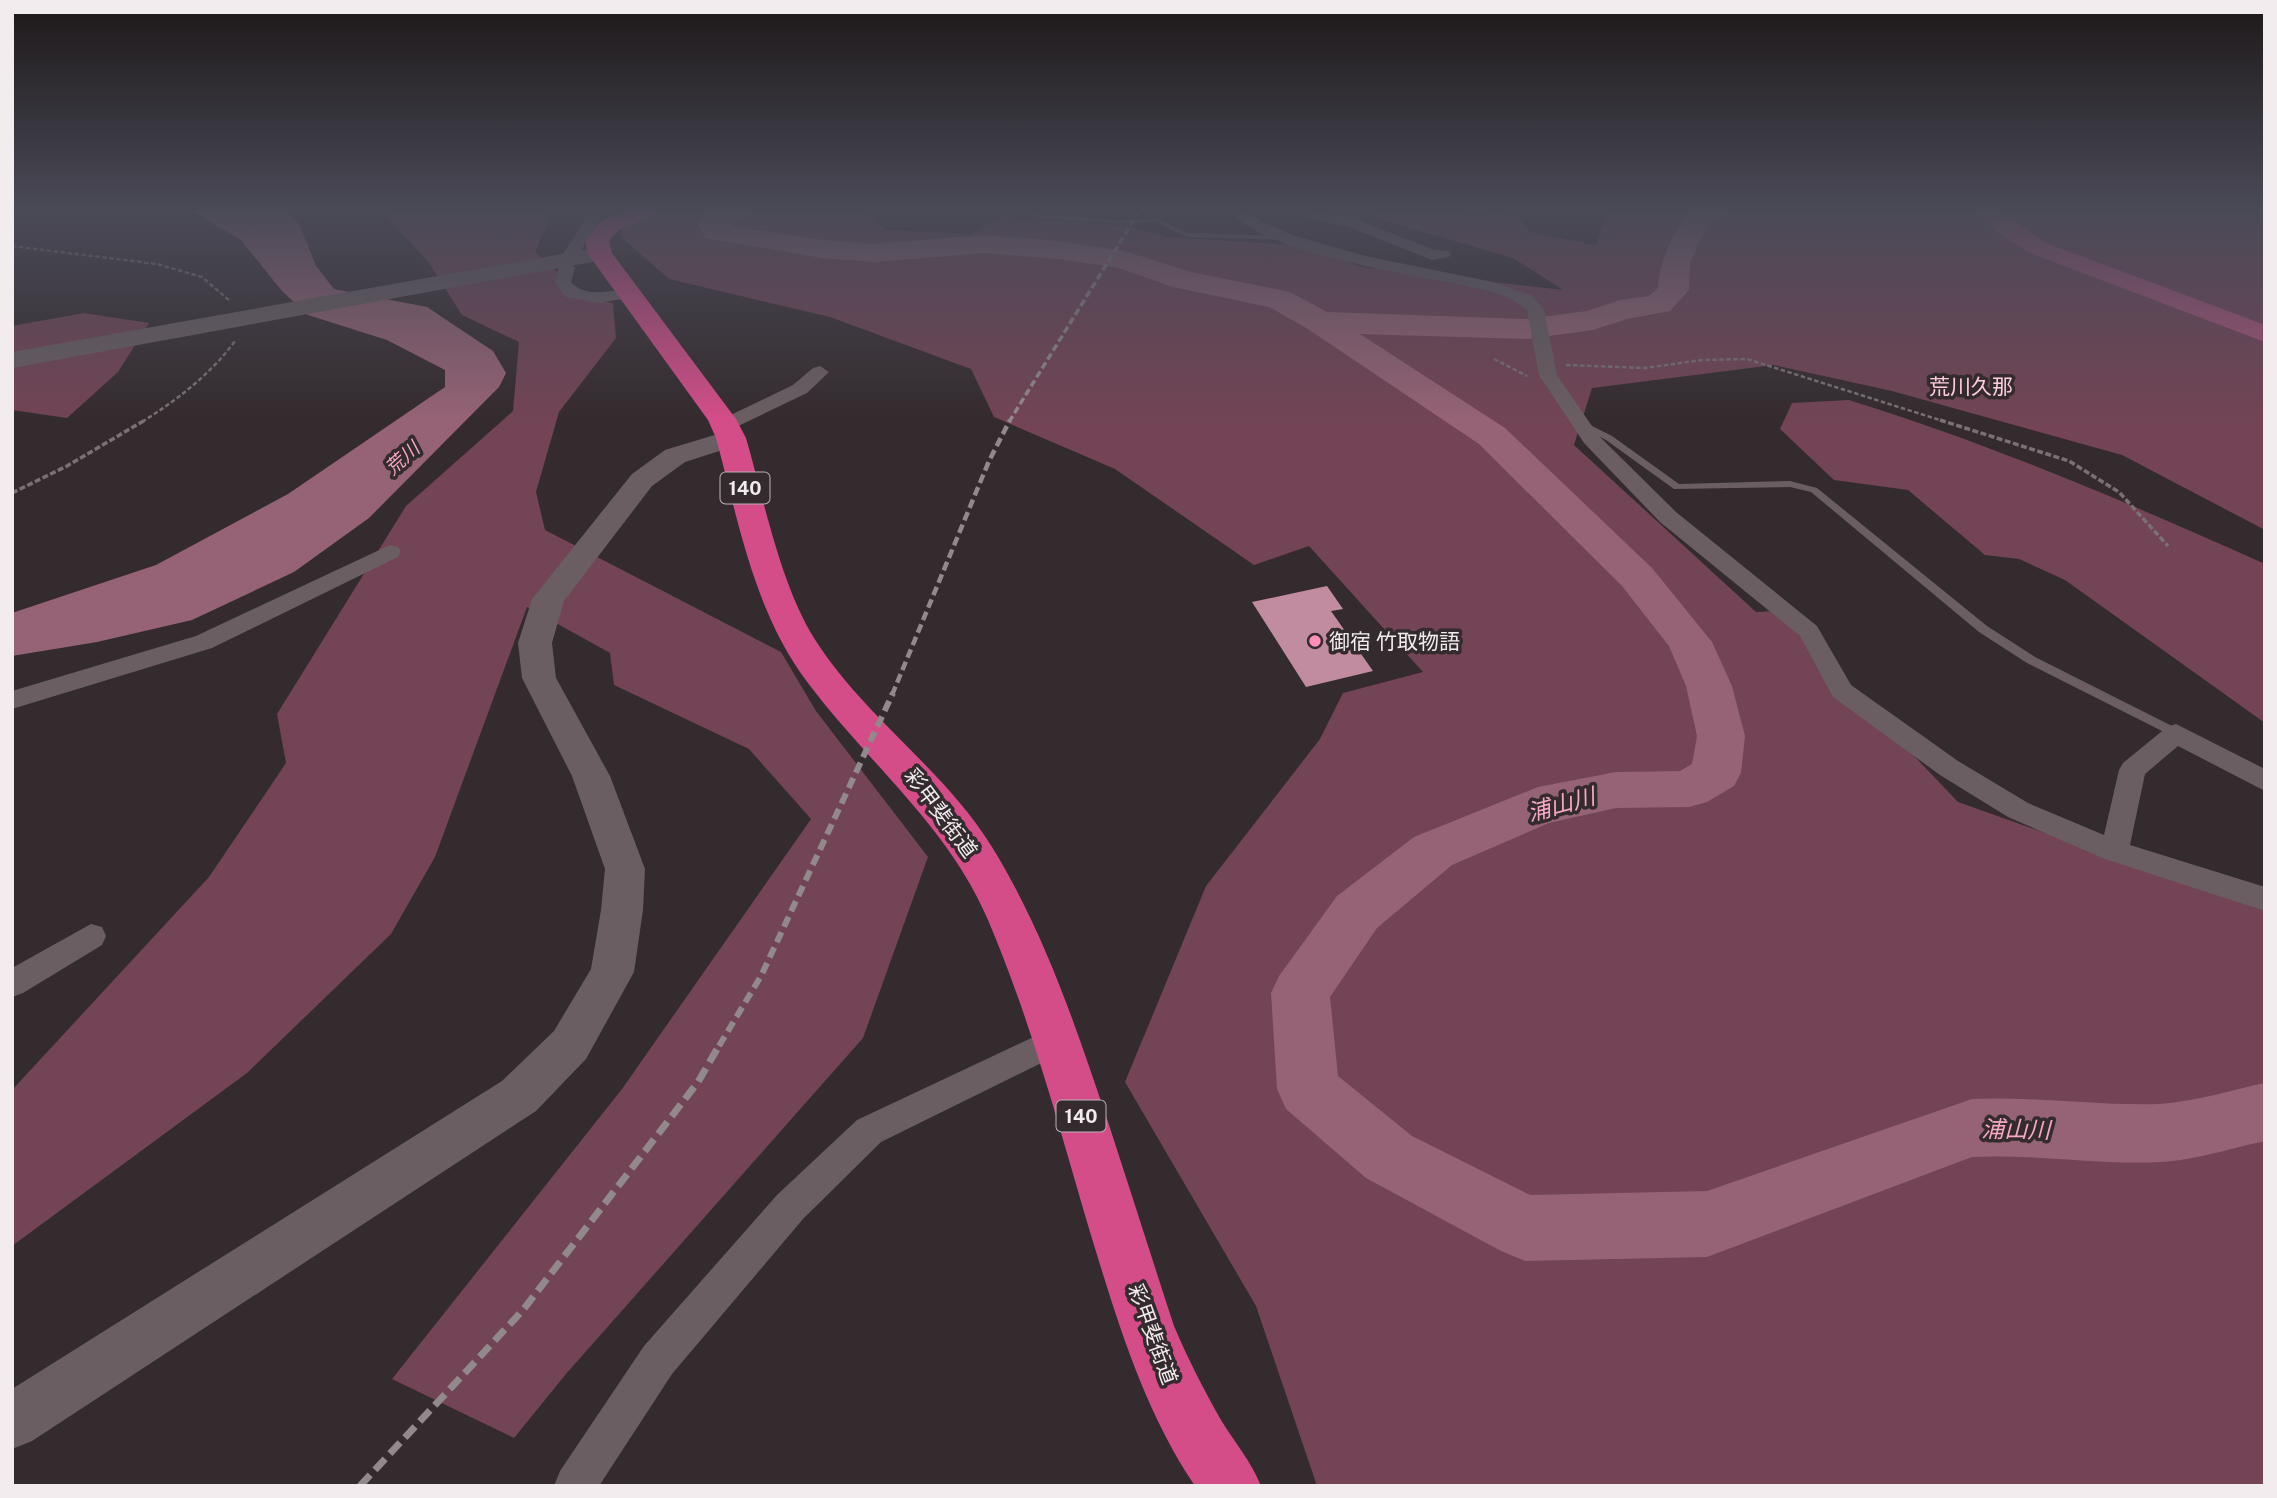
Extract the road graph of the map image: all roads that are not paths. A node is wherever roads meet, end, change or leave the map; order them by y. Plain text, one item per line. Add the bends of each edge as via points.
1 (461, 280) edge
2 (564, 280) edge
3 (619, 280) edge
4 (1459, 280) edge
5 (2122, 280) edge
6 (629, 293) junction
7 (2265, 334) edge
8 (12, 360) edge
9 (820, 372) dead end
10 (1580, 423) junction
11 (728, 432) junction
12 (390, 552) dead end
13 (12, 700) edge
14 (2176, 733) junction
15 (2265, 781) edge
16 (2115, 851) junction
17 (2265, 899) edge
18 (91, 936) dead end
19 (12, 984) edge
20 (1057, 1040) junction
21 (12, 1421) edge
22 (575, 1486) edge
23 (1231, 1486) edge

1 - 8 street
2 - 6 street via 572,293 598,298
3 - 6 highway, 彩甲斐街道 / 140
4 - 10 street via 1525,299 1535,309 1548,374
5 - 7 main road
6 - 11 highway, 彩甲斐街道 / 140
9 - 11 street
10 - 14 lane via 1677,487 1790,484 1814,490 1983,629 2031,660
10 - 16 street via 1668,517 1809,631 1842,691 2018,810
11 - 20 highway, 彩甲斐街道 / 140 via 781,609 796,638 821,675 943,810 976,857 1009,917
11 - 21 street via 675,456 642,480 548,599 535,643 539,678 591,776 625,869 612,972 570,1045 519,1096
12 - 13 street via 204,642
14 - 15 street
14 - 16 street via 2132,770
16 - 17 street
18 - 19 street
20 - 22 street via 870,1131 790,1207 658,1360
20 - 23 highway, 彩甲斐街道 / 140 via 1147,1328 1171,1387

